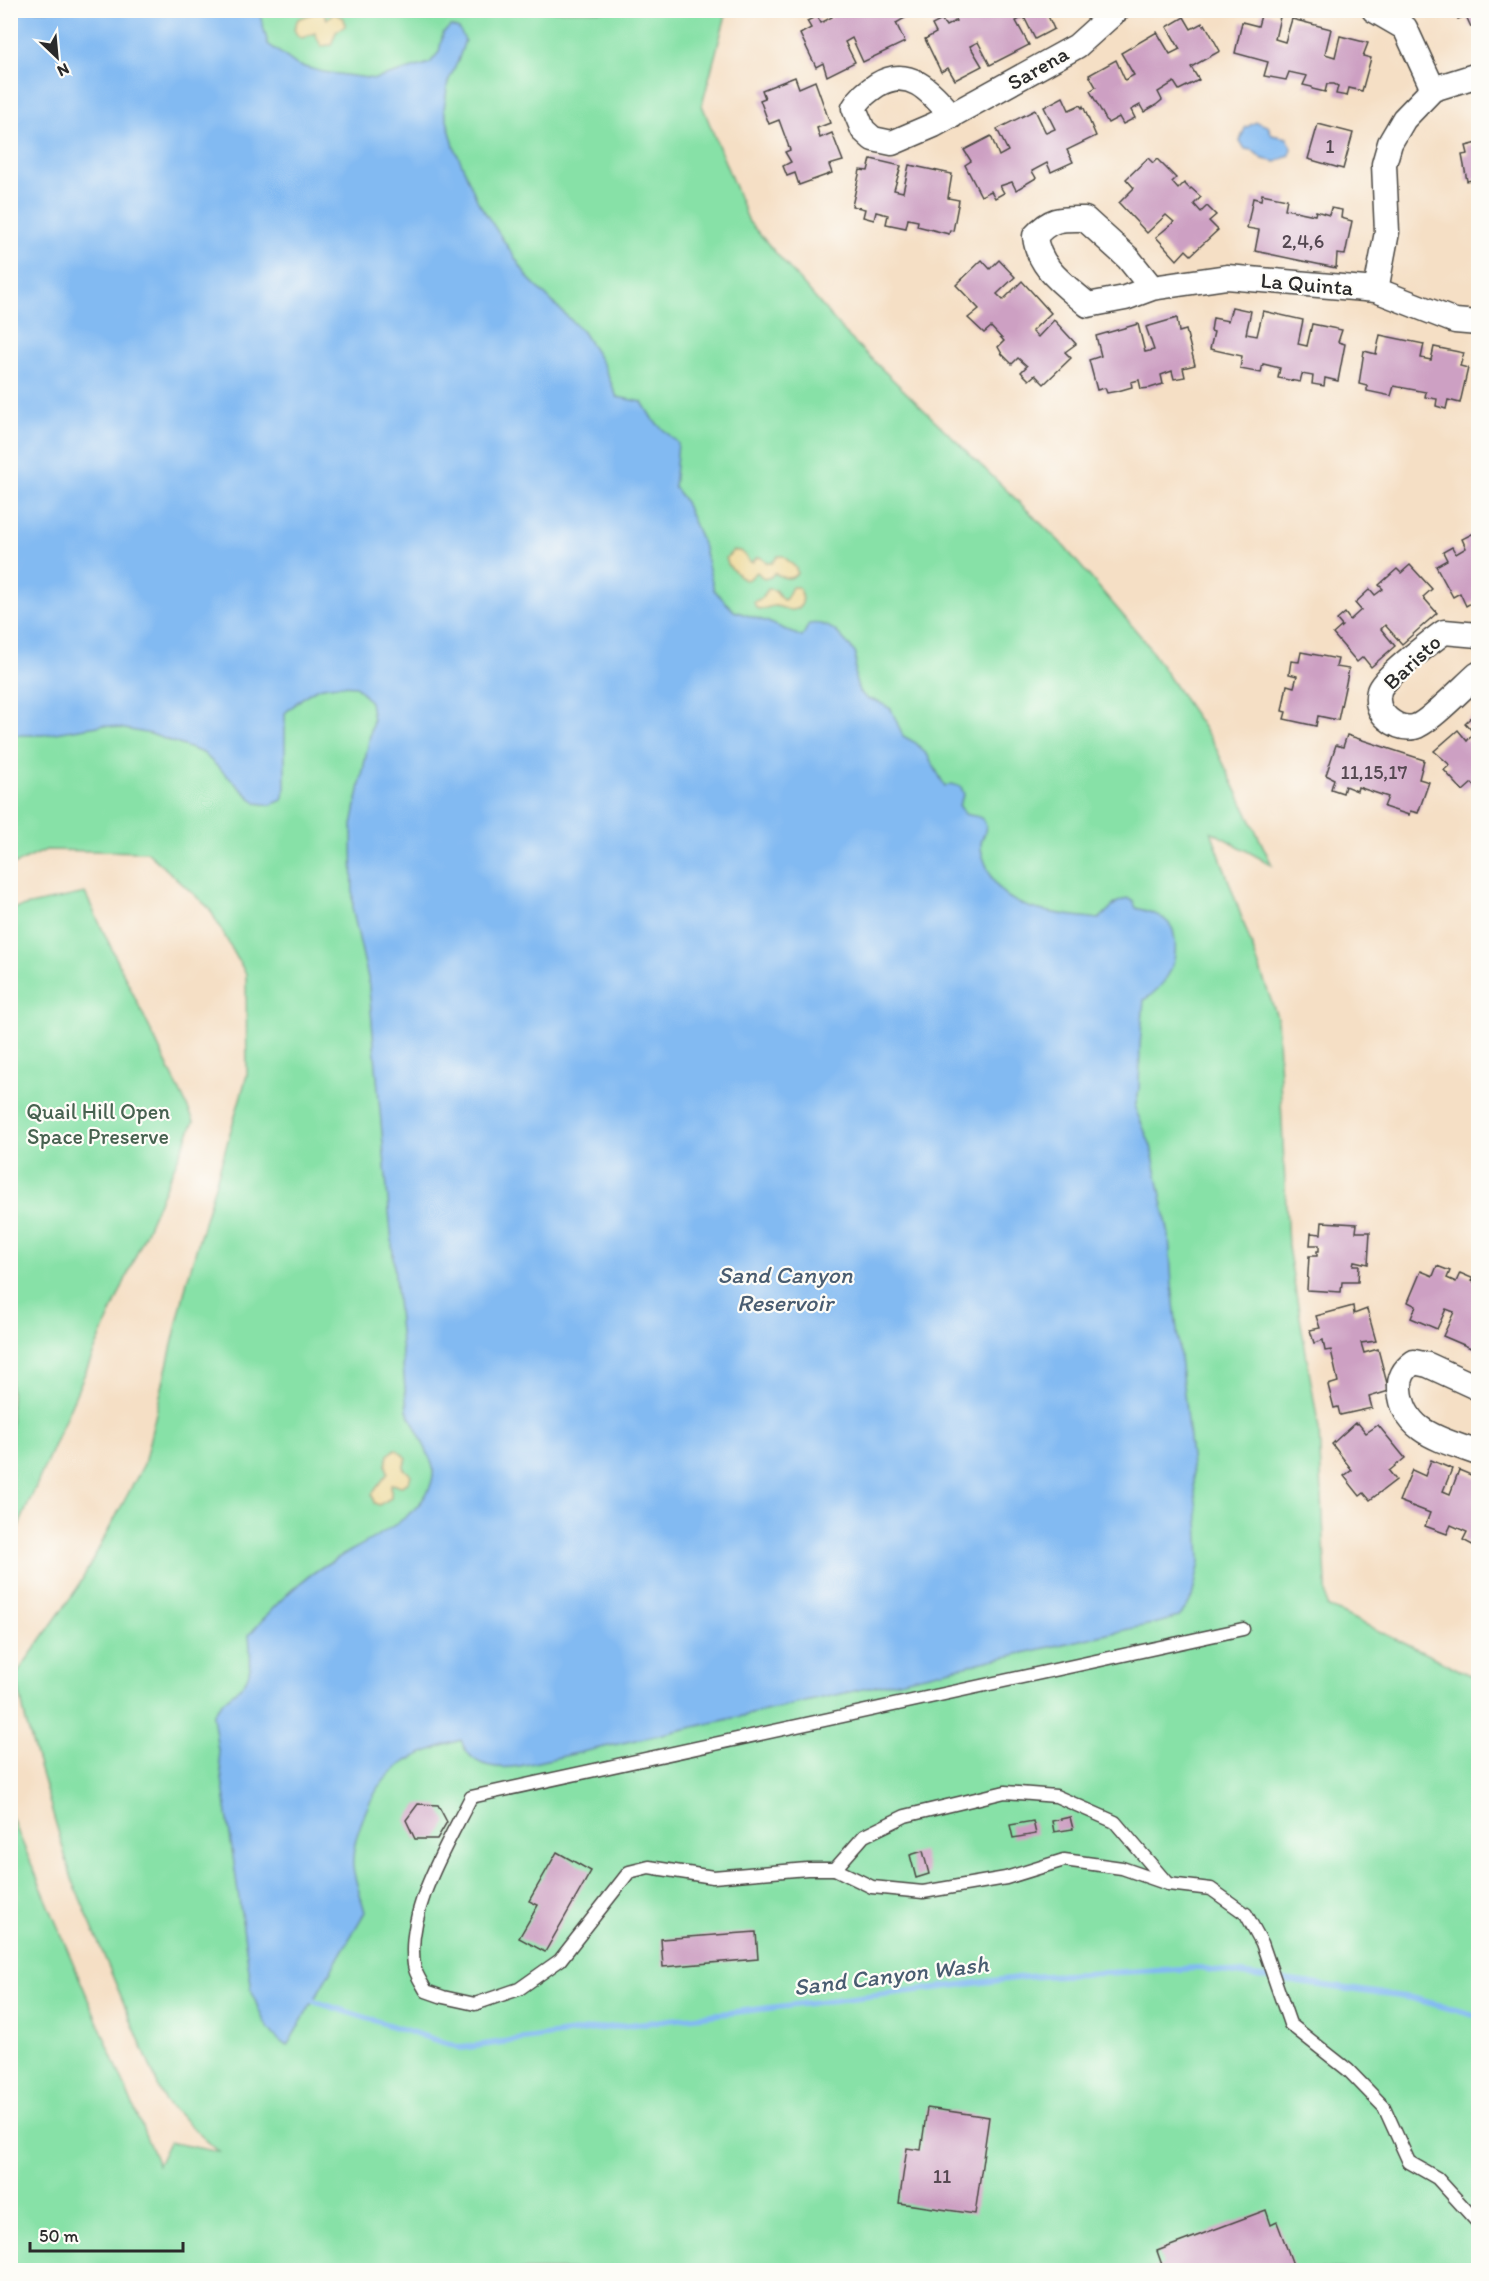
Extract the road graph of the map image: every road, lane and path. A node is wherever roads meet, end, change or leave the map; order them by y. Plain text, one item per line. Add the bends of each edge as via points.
1 (1117, 10) edge
2 (1374, 10) edge
3 (1479, 75) edge
4 (1433, 89) junction
5 (952, 116) dead end
6 (1152, 288) junction
7 (1376, 290) junction
8 (1479, 323) edge
9 (1479, 635) edge
10 (1479, 674) edge
11 (1479, 1388) edge
12 (1479, 1453) edge
13 (1243, 1629) dead end
14 (835, 1869) junction
15 (1168, 1884) junction
16 (1479, 2223) edge

1 - 5 street, Sarena via 1077,46
2 - 4 street via 1405,28
3 - 4 street, La Quinta
4 - 7 street, La Quinta via 1404,119 1390,143 1384,164 1388,232
6 - 6 street, La Quinta via 1088,305 1048,270 1035,236 1046,223 1085,219 1128,258
6 - 7 street, La Quinta via 1227,277
7 - 8 street via 1455,321
9 - 10 street, Baristo via 1444,632 1379,688 1377,703 1390,721 1401,727 1415,727
11 - 12 street via 1414,1362 1400,1380 1401,1400 1414,1426
13 - 14 lane via 471,1797 422,1897 415,1927 414,1967 426,1990 475,2004 519,1989 560,1960 629,1872 649,1867 713,1877
14 - 15 lane via 872,1887 923,1892 1006,1878 1064,1860 1122,1868
14 - 15 lane via 864,1836 905,1816 1005,1792 1056,1796 1115,1822
15 - 16 lane via 1211,1889 1246,1914 1262,1943 1290,2024 1348,2070 1384,2107 1409,2162 1437,2178

